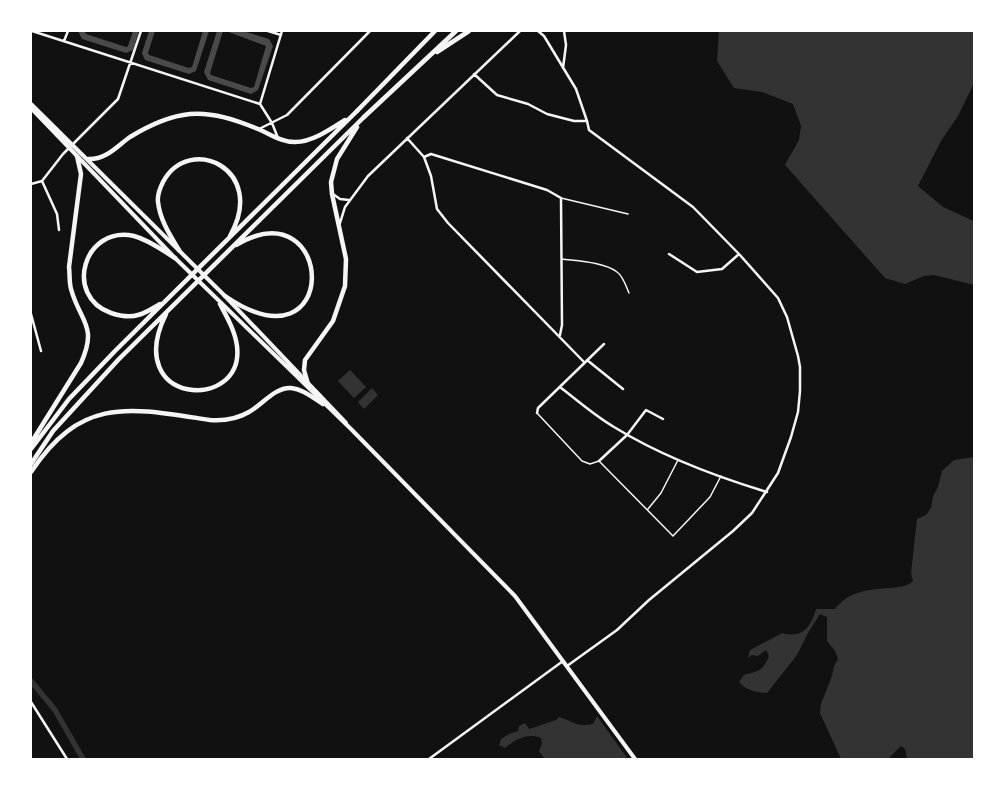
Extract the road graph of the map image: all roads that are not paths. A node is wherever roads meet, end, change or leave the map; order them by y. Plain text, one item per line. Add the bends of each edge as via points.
1 (32, 31) edge
2 (68, 31) edge
3 (141, 31) edge
4 (268, 31) edge
5 (282, 31) edge
6 (370, 31) edge
7 (432, 31) edge
8 (435, 31) edge
9 (456, 31) edge
10 (469, 31) edge
11 (520, 31) edge
12 (538, 31) edge
13 (564, 31) edge
14 (281, 35) junction
15 (64, 41) junction
16 (424, 42) junction
17 (425, 59) junction
18 (131, 63) junction
19 (563, 68) junction
20 (474, 74) junction
21 (31, 104) edge
22 (260, 104) junction
23 (31, 108) edge
24 (357, 111) junction
25 (364, 118) junction
26 (587, 121) junction
27 (272, 123) junction
28 (258, 129) junction
29 (278, 138) junction
30 (407, 138) junction
31 (76, 156) junction
32 (424, 157) junction
33 (88, 159) junction
34 (42, 181) junction
35 (31, 184) edge
36 (332, 194) junction
37 (561, 198) junction
38 (349, 200) junction
39 (628, 214) dead end
40 (339, 228) junction
41 (60, 230) dead end
42 (227, 241) junction
43 (230, 249) junction
44 (179, 250) junction
45 (670, 254) dead end
46 (739, 254) junction
47 (175, 258) junction
48 (562, 259) junction
49 (630, 293) dead end
50 (225, 296) junction
51 (167, 300) junction
52 (220, 304) junction
53 (169, 309) junction
54 (31, 314) edge
55 (560, 335) junction
56 (604, 344) dead end
57 (41, 351) dead end
58 (586, 361) junction
59 (308, 384) junction
60 (560, 388) junction
61 (624, 389) dead end
62 (323, 404) junction
63 (537, 413) joint
64 (663, 419) dead end
65 (351, 429) junction
66 (627, 435) junction
67 (31, 443) edge
68 (31, 449) edge
69 (599, 460) junction
70 (678, 460) junction
71 (31, 464) edge
72 (31, 472) edge
73 (721, 476) junction
74 (766, 492) junction
75 (648, 509) junction
76 (563, 661) junction
77 (568, 666) junction
78 (31, 702) edge
79 (67, 759) edge
80 (429, 759) edge
81 (635, 759) edge

1 - 15 street
2 - 15 street
3 - 18 street
4 - 14 street
5 - 14 street
6 - 27 street via 287,115
7 - 16 highway
8 - 16 highway
9 - 17 highway
10 - 17 highway
11 - 20 street
12 - 19 street via 544,36
13 - 19 street via 566,45
14 - 22 street
15 - 18 street
16 - 24 highway
17 - 25 highway
18 - 22 street
18 - 34 street via 115,102 63,154
19 - 26 street via 576,89
20 - 26 street via 497,96 528,104 547,114 574,121
20 - 30 street
21 - 33 main road
22 - 27 street
23 - 31 main road
24 - 29 highway via 335,126 306,140 290,141
24 - 42 highway
25 - 36 highway via 337,159 331,182
25 - 43 highway
26 - 46 street via 589,130 693,207
27 - 28 street
27 - 29 street
28 - 29 highway
28 - 33 highway via 220,116 180,116 143,130 104,156
30 - 32 street
30 - 38 street via 368,176
31 - 47 main road
31 - 67 highway via 81,174 69,267 73,294 88,327 86,351
32 - 37 street via 431,154 496,173 547,190
32 - 55 street via 431,176 436,206 440,212 479,256
33 - 44 main road
34 - 35 street
34 - 41 street via 57,214
36 - 38 street via 340,199
36 - 40 highway
37 - 39 lane
37 - 48 street
38 - 40 street via 342,212
40 - 59 highway via 346,259 345,286 333,321 305,360 304,370
42 - 44 highway via 240,212 241,198 238,186 233,176 222,165 205,160 193,161 171,171 158,195 162,218
42 - 51 highway
43 - 50 highway via 259,234 288,237 298,243 307,255 313,274 312,286 304,302 282,316 257,313
43 - 53 highway
44 - 50 main road
45 - 46 street via 697,272 722,269
46 - 74 street via 778,298 787,317 800,367 798,412 791,438 778,473
47 - 51 highway via 135,236 119,235 99,244 91,252 84,268 87,292 94,303 104,311 117,316 131,317
47 - 52 main road
48 - 49 lane via 584,261 610,268 618,272
48 - 55 street
50 - 59 main road
51 - 68 highway via 69,399
52 - 53 highway via 235,338 236,359 222,383 211,389 194,391 176,386 158,364 155,341
52 - 62 main road
53 - 71 highway via 74,407 53,431
54 - 57 street
55 - 58 street
56 - 58 street
58 - 60 street
58 - 61 street
59 - 65 main road
60 - 63 street via 538,408
60 - 66 street
62 - 65 main road
62 - 72 highway via 301,390 290,388 276,392 245,414 223,420 134,410 111,412 83,422 61,435 46,450
63 - 69 lane via 582,460 590,464
64 - 66 street via 646,410
65 - 76 main road via 515,596
66 - 69 street
66 - 70 street
69 - 75 lane
70 - 73 street
70 - 75 lane via 661,493
73 - 74 street
73 - 75 lane via 710,497 673,536
74 - 77 street via 741,524 649,600 617,630
76 - 77 main road
76 - 80 street
77 - 81 main road
78 - 79 street

